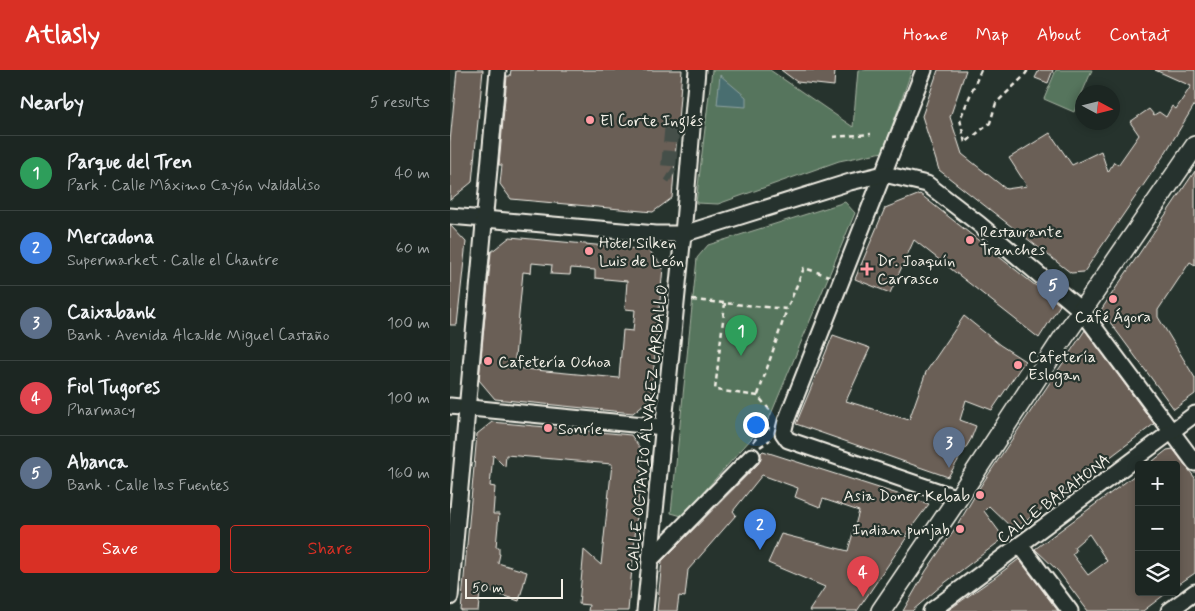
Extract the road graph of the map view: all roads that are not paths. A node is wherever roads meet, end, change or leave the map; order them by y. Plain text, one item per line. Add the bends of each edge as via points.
1 (498, 70) edge
2 (697, 70) edge
3 (924, 70) edge
4 (1194, 151) edge
5 (884, 174) junction
6 (450, 216) edge
7 (484, 218) junction
8 (683, 234) junction
9 (1082, 311) junction
10 (450, 406) edge
11 (467, 408) junction
12 (1195, 414) edge
13 (664, 427) junction
14 (1172, 431) junction
15 (752, 456) road end
16 (1195, 463) edge
17 (958, 498) junction
18 (1020, 545) junction
19 (650, 560) junction
20 (1195, 592) edge
21 (450, 597) edge
22 (645, 611) edge
23 (881, 611) edge
24 (931, 611) edge
25 (1070, 611) edge
26 (1169, 611) edge

1 - 7 street
2 - 8 street, CALLE OCTAVIO ÁLVAREZ CARBALLO via 680,179
3 - 5 street
4 - 9 main road
5 - 8 street
5 - 9 street via 927,184
5 - 17 street via 783,433 788,440
6 - 7 street
7 - 8 street
7 - 11 street
8 - 13 street, CALLE OCTAVIO ÁLVAREZ CARBALLO
9 - 14 street
9 - 17 main road
10 - 11 street
11 - 13 street
11 - 21 street
12 - 14 street, CALLE BARAHONA
13 - 19 street, CALLE OCTAVIO ÁLVAREZ CARBALLO
14 - 16 street
14 - 18 street, CALLE BARAHONA
15 - 19 street
17 - 23 main road
18 - 24 street, CALLE BARAHONA
18 - 25 street
19 - 22 street, CALLE OCTAVIO ÁLVAREZ CARBALLO
20 - 26 street

